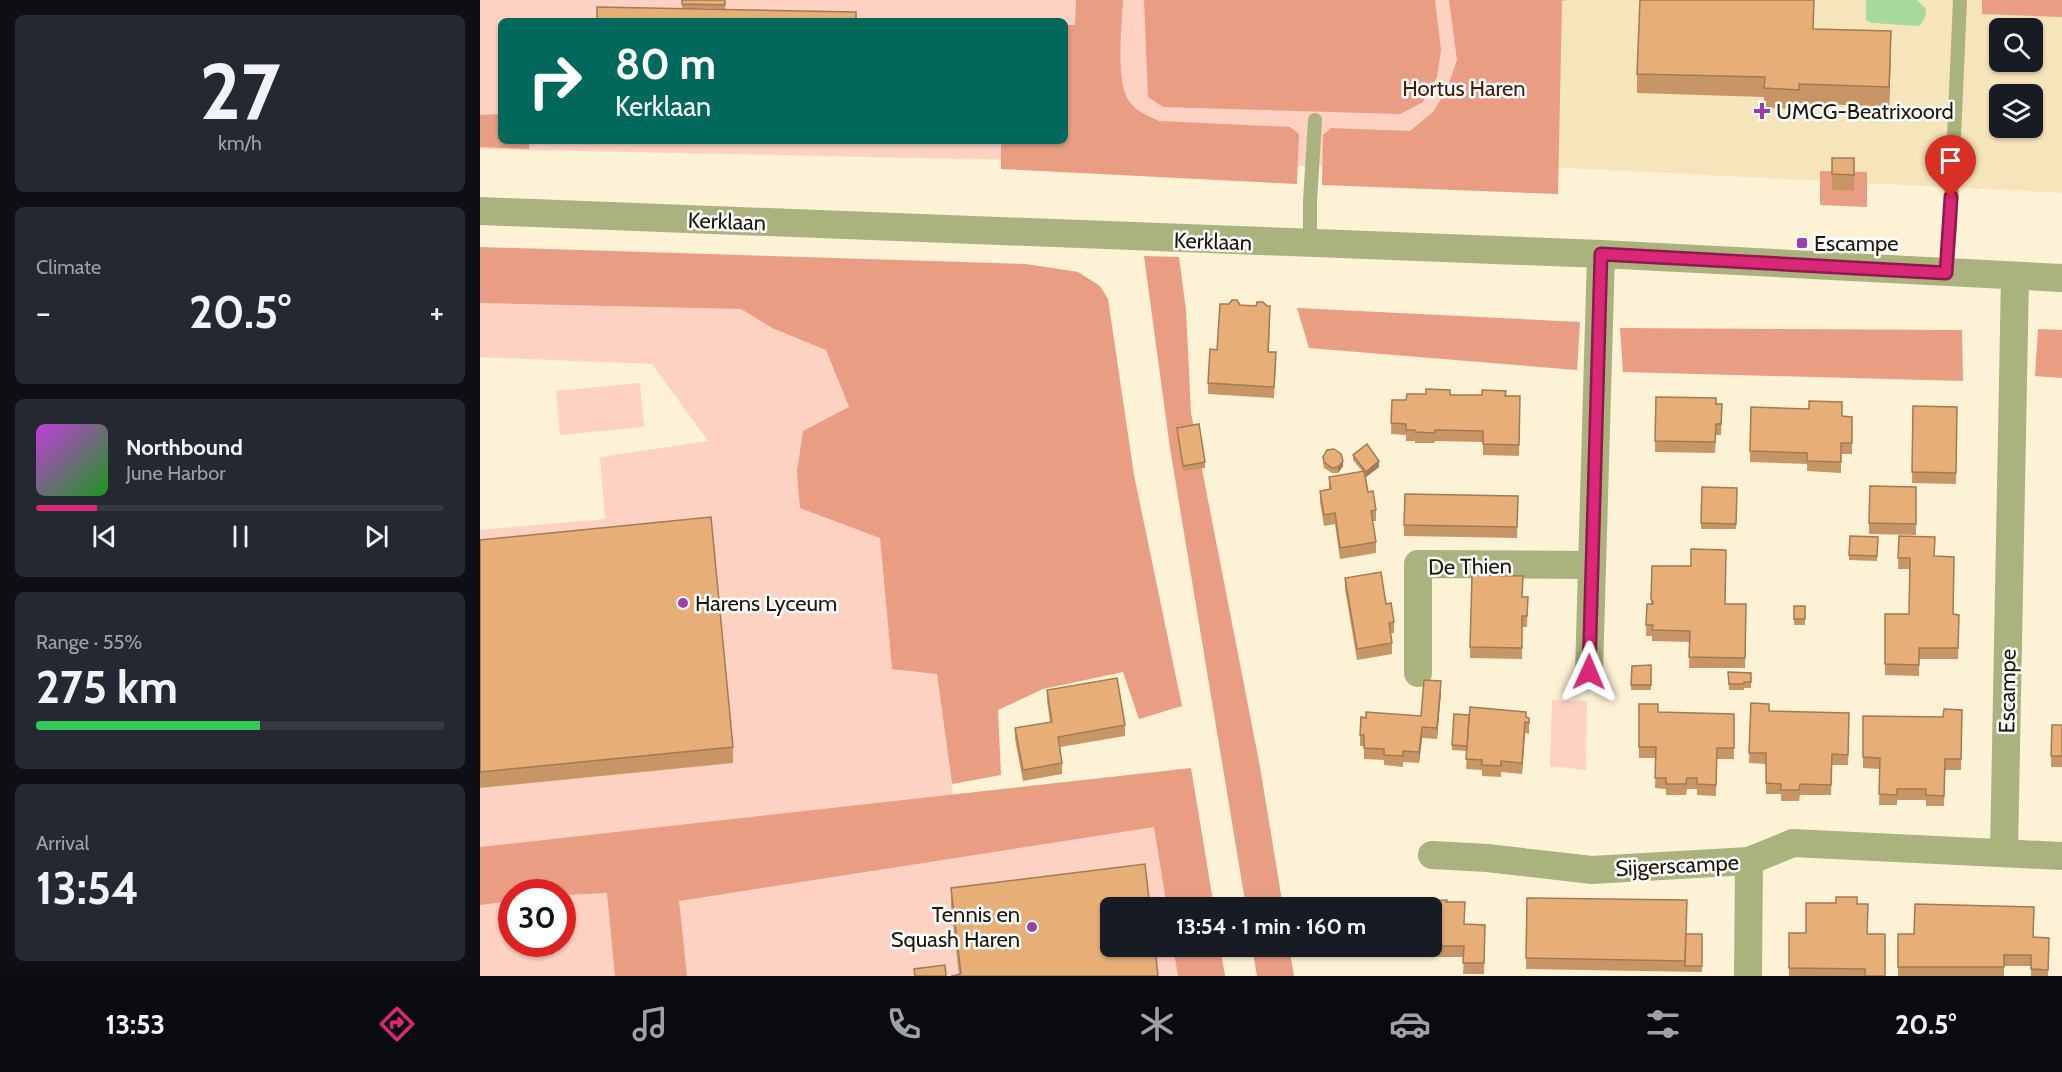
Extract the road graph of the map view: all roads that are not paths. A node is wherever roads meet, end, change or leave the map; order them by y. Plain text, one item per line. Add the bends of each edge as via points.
1 (1960, 0) edge
2 (1315, 120) dead end
3 (480, 212) edge
4 (1310, 244) junction
5 (1601, 254) junction
6 (1946, 273) junction
7 (2015, 276) junction
8 (2062, 278) edge
9 (1591, 565) junction
10 (1589, 672) dead end
11 (1418, 673) dead end
12 (2004, 853) junction
13 (1432, 855) dead end
14 (2062, 856) edge
15 (1749, 861) junction
16 (1749, 976) edge

1 - 6 lane
2 - 4 lane
3 - 4 street, Kerklaan
4 - 5 street, Kerklaan
5 - 6 street, Kerklaan
5 - 9 street
6 - 7 street, Kerklaan
7 - 8 street, Kerklaan
7 - 12 street, Escampe
9 - 10 street
9 - 11 street, De Thien via 1418,564
12 - 14 street, Sijgerscampe
12 - 15 street, Sijgerscampe via 1793,843
13 - 15 street, Sijgerscampe via 1592,870
15 - 16 street

